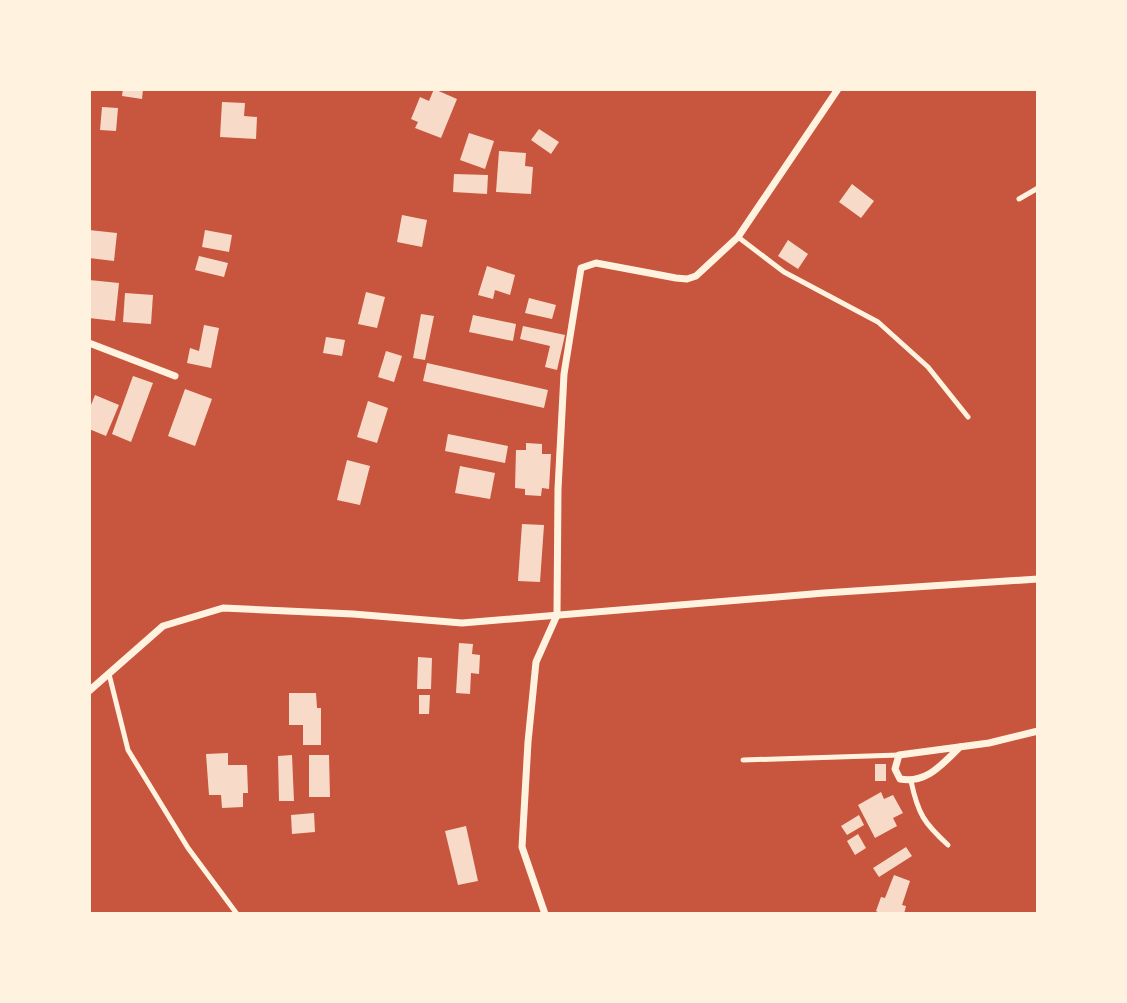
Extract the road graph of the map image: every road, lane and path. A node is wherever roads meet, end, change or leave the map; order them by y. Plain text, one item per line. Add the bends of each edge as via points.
1 (838, 89) edge
2 (1038, 188) edge
3 (1019, 199) dead end
4 (738, 237) junction
5 (89, 344) edge
6 (175, 376) dead end
7 (968, 417) dead end
8 (1038, 579) edge
9 (557, 615) junction
10 (109, 674) junction
11 (89, 691) edge
12 (1038, 731) edge
13 (960, 747) junction
14 (899, 755) junction
15 (743, 760) dead end
16 (911, 781) junction
17 (948, 845) dead end
18 (237, 914) edge
19 (545, 914) edge

1 - 4 street
2 - 3 lane
4 - 7 lane via 784,272 878,322 928,367
4 - 9 street via 687,279 596,263 581,268 564,374
5 - 6 street
8 - 9 street
9 - 10 street via 462,623 223,608 163,626
9 - 19 street via 536,662 522,847
10 - 11 street
10 - 18 lane via 128,750 188,848
12 - 13 street
13 - 14 street
13 - 16 street via 936,770
14 - 15 lane
14 - 16 street via 895,769 900,779
16 - 17 lane via 916,806

